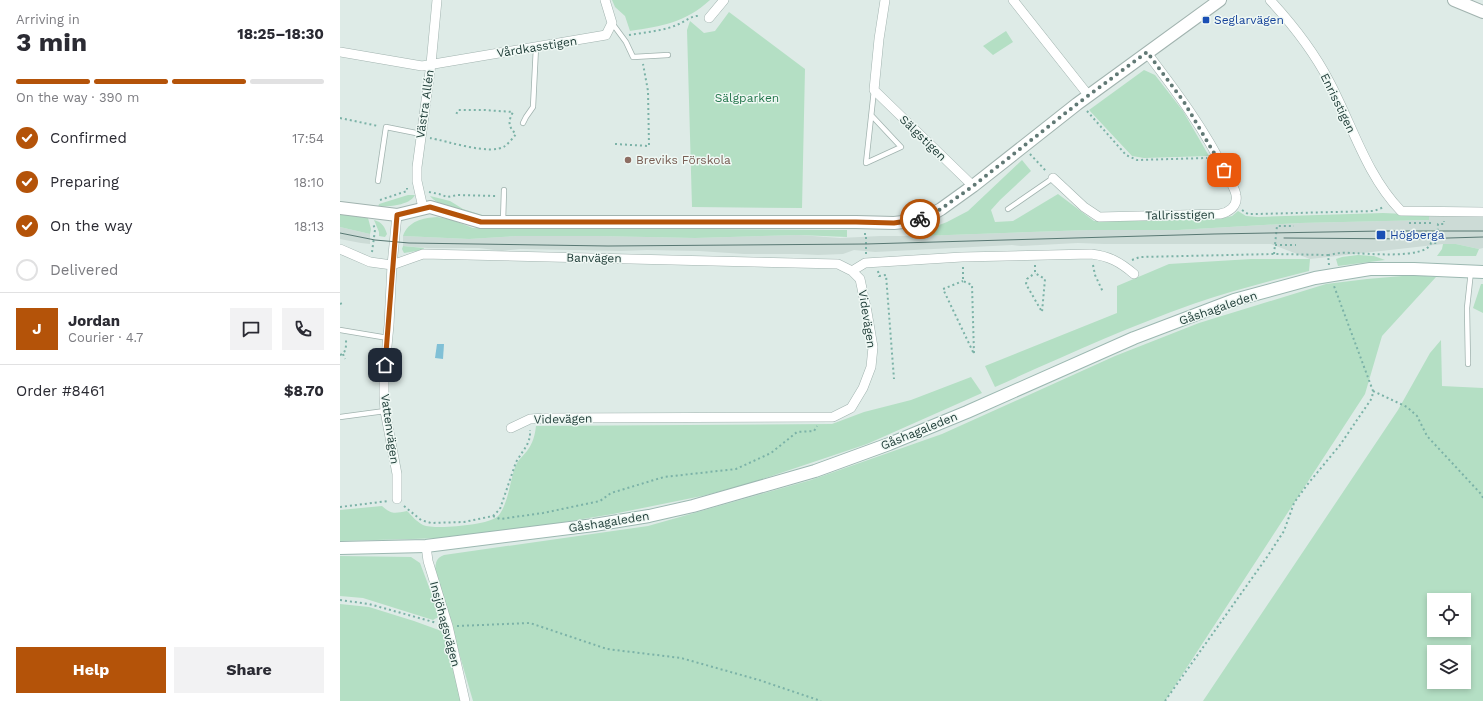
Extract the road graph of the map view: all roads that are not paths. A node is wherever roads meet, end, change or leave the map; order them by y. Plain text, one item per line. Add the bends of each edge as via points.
1 (437, 0) edge
2 (605, 0) edge
3 (724, 0) edge
4 (885, 0) edge
5 (1013, 0) edge
6 (1220, 0) edge
7 (1270, 0) edge
8 (1454, 0) edge
9 (1483, 12) edge
10 (708, 18) road end
11 (612, 23) junction
12 (536, 47) junction
13 (340, 52) edge
14 (1147, 52) junction
15 (668, 55) dead end
16 (431, 64) junction
17 (874, 90) junction
18 (1089, 96) junction
19 (872, 116) junction
20 (523, 123) dead end
21 (421, 135) junction
22 (1053, 178) joint
23 (378, 181) dead end
24 (973, 186) junction
25 (504, 190) dead end
26 (340, 208) edge
27 (423, 208) junction
28 (1008, 209) dead end
29 (1483, 212) edge
30 (397, 215) junction
31 (503, 222) junction
32 (340, 249) edge
33 (392, 265) junction
34 (852, 271) junction
35 (1477, 271) edge
36 (1134, 274) dead end
37 (340, 330) edge
38 (388, 338) junction
39 (1468, 364) dead end
40 (385, 411) junction
41 (340, 417) edge
42 (511, 428) dead end
43 (397, 499) road end
44 (426, 546) junction
45 (340, 548) edge
46 (465, 701) edge

1 - 16 street, Västra Allén
2 - 11 street
3 - 10 street
4 - 17 street, Sälgstigen
5 - 18 street
6 - 14 main road
7 - 29 street, Enrisstigen via 1303,37 1329,81 1374,174 1401,211
8 - 9 main road
11 - 12 street, Vårdkasstigen via 606,35
11 - 15 lane via 626,42 632,57
12 - 16 street, Vårdkasstigen
12 - 20 lane via 534,107
13 - 16 street, Vårdkasstigen via 422,66
14 - 18 main road
14 - 22 street, Tallrisstigen via 1184,102 1218,158 1236,196 1234,206 1230,211 1220,214 1099,217 1084,207
16 - 21 street, Västra Allén
17 - 19 lane, Sälgstigen
17 - 24 street, Sälgstigen
18 - 24 main road
19 - 19 lane, Sälgstigen via 870,132 866,164 901,147
21 - 23 lane via 386,127
21 - 27 street, Västra Allén via 417,181
22 - 28 lane
24 - 31 main road via 941,209 927,217 912,221
25 - 31 lane
26 - 30 main road
27 - 30 main road
27 - 31 main road via 436,208 481,222
30 - 33 street, Vattenvägen
32 - 33 street, Banvägen via 370,262
33 - 34 street, Banvägen via 423,254 838,264
33 - 38 street, Vattenvägen
34 - 36 street via 865,263 878,262 1091,254 1103,255 1122,264
34 - 42 street, Videvägen via 860,279 867,312 872,347 871,366 863,388 851,408 833,417 530,419
35 - 39 lane via 1467,308
35 - 44 main road, Gåshagaleden via 1370,270 1315,278 1234,300 1134,338 960,415 815,471 649,516
37 - 38 lane
38 - 40 street, Vattenvägen via 384,378
40 - 41 lane
40 - 43 street, Vattenvägen via 397,474
44 - 45 main road, Gåshagaleden
44 - 46 street, Insjöhagsvägen

